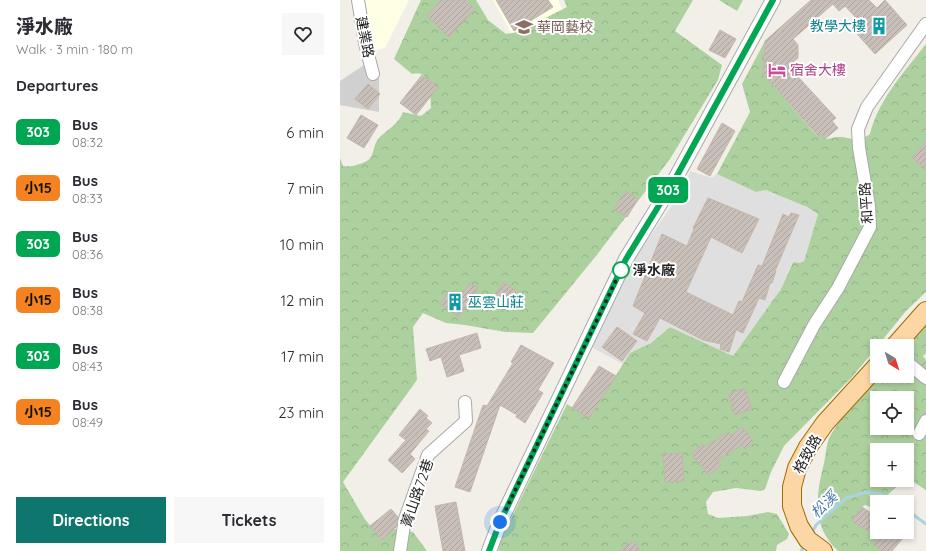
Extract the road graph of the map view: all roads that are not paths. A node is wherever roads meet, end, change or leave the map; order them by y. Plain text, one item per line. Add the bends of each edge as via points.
1 (358, 0) edge
2 (773, 0) edge
3 (926, 24) edge
4 (372, 74) dead end
5 (926, 311) edge
6 (901, 339) edge
7 (914, 368) edge
8 (870, 374) edge
9 (926, 378) edge
10 (784, 382) dead end
11 (465, 402) dead end
12 (926, 422) edge
13 (919, 434) dead end
14 (400, 551) edge
15 (489, 551) edge
16 (823, 551) edge

1 - 4 street, 建業路
2 - 15 street via 674,181 626,259 500,522
3 - 10 street, 和平路 via 866,107 858,129 870,227
5 - 6 main road
7 - 9 street
8 - 16 main road, 格致路 via 825,423 797,468 792,487 792,506 799,526 808,540
11 - 14 street, 菁山路72巷 via 466,421 428,455 405,519
12 - 13 street

